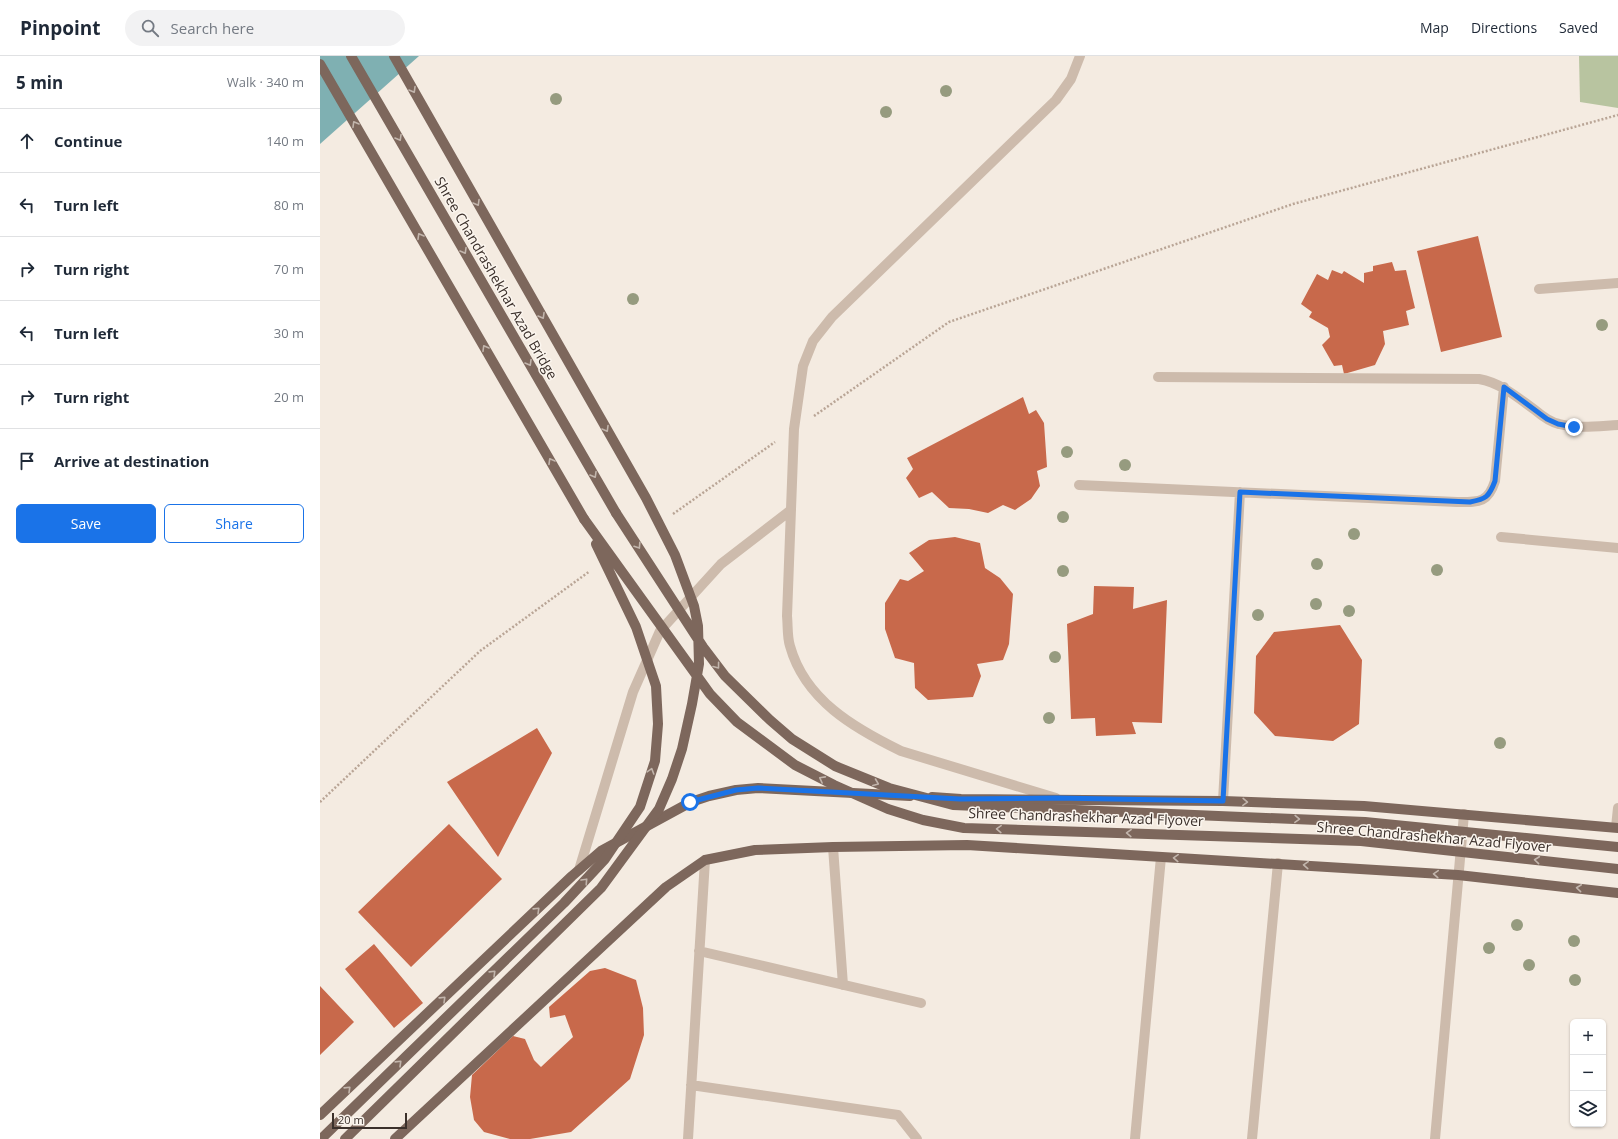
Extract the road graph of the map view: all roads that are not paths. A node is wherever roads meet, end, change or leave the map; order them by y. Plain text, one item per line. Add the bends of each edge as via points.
1 (351, 56) edge
2 (394, 56) edge
3 (1080, 56) edge
4 (320, 64) edge
5 (1618, 283) edge
6 (1539, 289) dead end
7 (1158, 377) dead end
8 (1504, 387) junction
9 (1618, 425) edge
10 (1079, 485) dead end
11 (1240, 492) junction
12 (791, 510) junction
13 (616, 513) joint
14 (584, 519) junction
15 (1501, 536) dead end
16 (1618, 548) edge
17 (1056, 798) junction
18 (1223, 801) junction
19 (1618, 808) edge
20 (1464, 814) junction
21 (1617, 827) edge
22 (833, 847) junction
23 (1618, 847) edge
24 (1161, 857) junction
25 (705, 860) junction
26 (1278, 863) junction
27 (1618, 869) edge
28 (580, 870) junction
29 (1458, 875) junction
30 (1618, 893) edge
31 (699, 951) junction
32 (843, 985) junction
33 (921, 1003) dead end
34 (691, 1085) junction
35 (320, 1116) edge
36 (321, 1139) edge
37 (345, 1139) edge
38 (395, 1139) edge
39 (688, 1139) edge
40 (917, 1139) edge
41 (1135, 1139) edge
42 (1252, 1139) edge
43 (1435, 1139) edge

1 -> 13 main road, Shree Chandrashekhar Azad Bridge
2 -> 37 main road, bridge via 646,498 675,555 697,619 699,664 682,750 672,780 659,809 601,888
3 - 12 street via 1071,79 1056,100 832,317 813,341 802,366 794,429
14 -> 4 main road
5 - 6 street
7 - 8 street via 1462,378 1491,381
8 - 9 street via 1547,419 1558,424 1574,427
8 - 11 street via 1495,481 1491,492 1484,499 1470,502
10 - 11 street
11 - 18 street
12 - 17 street via 787,616 790,646 802,675 815,694 841,717 901,751
12 - 28 street via 721,564 660,631 633,692
13 -> 23 main road, Shree Chandrashekhar Azad Flyover, bridge via 703,647 725,676 792,739 835,766 889,788 953,806 1365,822
27 -> 14 main road, Shree Chandrashekhar Azad Flyover, bridge via 1361,841 964,828 923,820 888,809 795,765 737,722 710,694
36 -> 14 main road, bridge via 564,903 605,860 640,807 655,761 658,724 656,686 636,627
15 - 16 street
17 - 18 main road
17 - 28 main road via 960,799 758,788 736,790 690,802 601,851
18 -> 20 main road via 1364,806
19 - 21 street
20 - 21 main road
20 - 29 street
22 - 24 main road via 967,845
22 - 25 main road via 755,850
22 - 32 street
26 -> 24 main road
24 - 41 street
25 - 31 street
25 - 38 main road via 666,887
29 -> 26 main road
26 - 42 street
35 -> 28 main road
30 -> 29 main road
29 - 43 street
31 - 32 street
31 - 34 street
32 - 33 street
34 - 39 street
34 - 40 street via 898,1115

